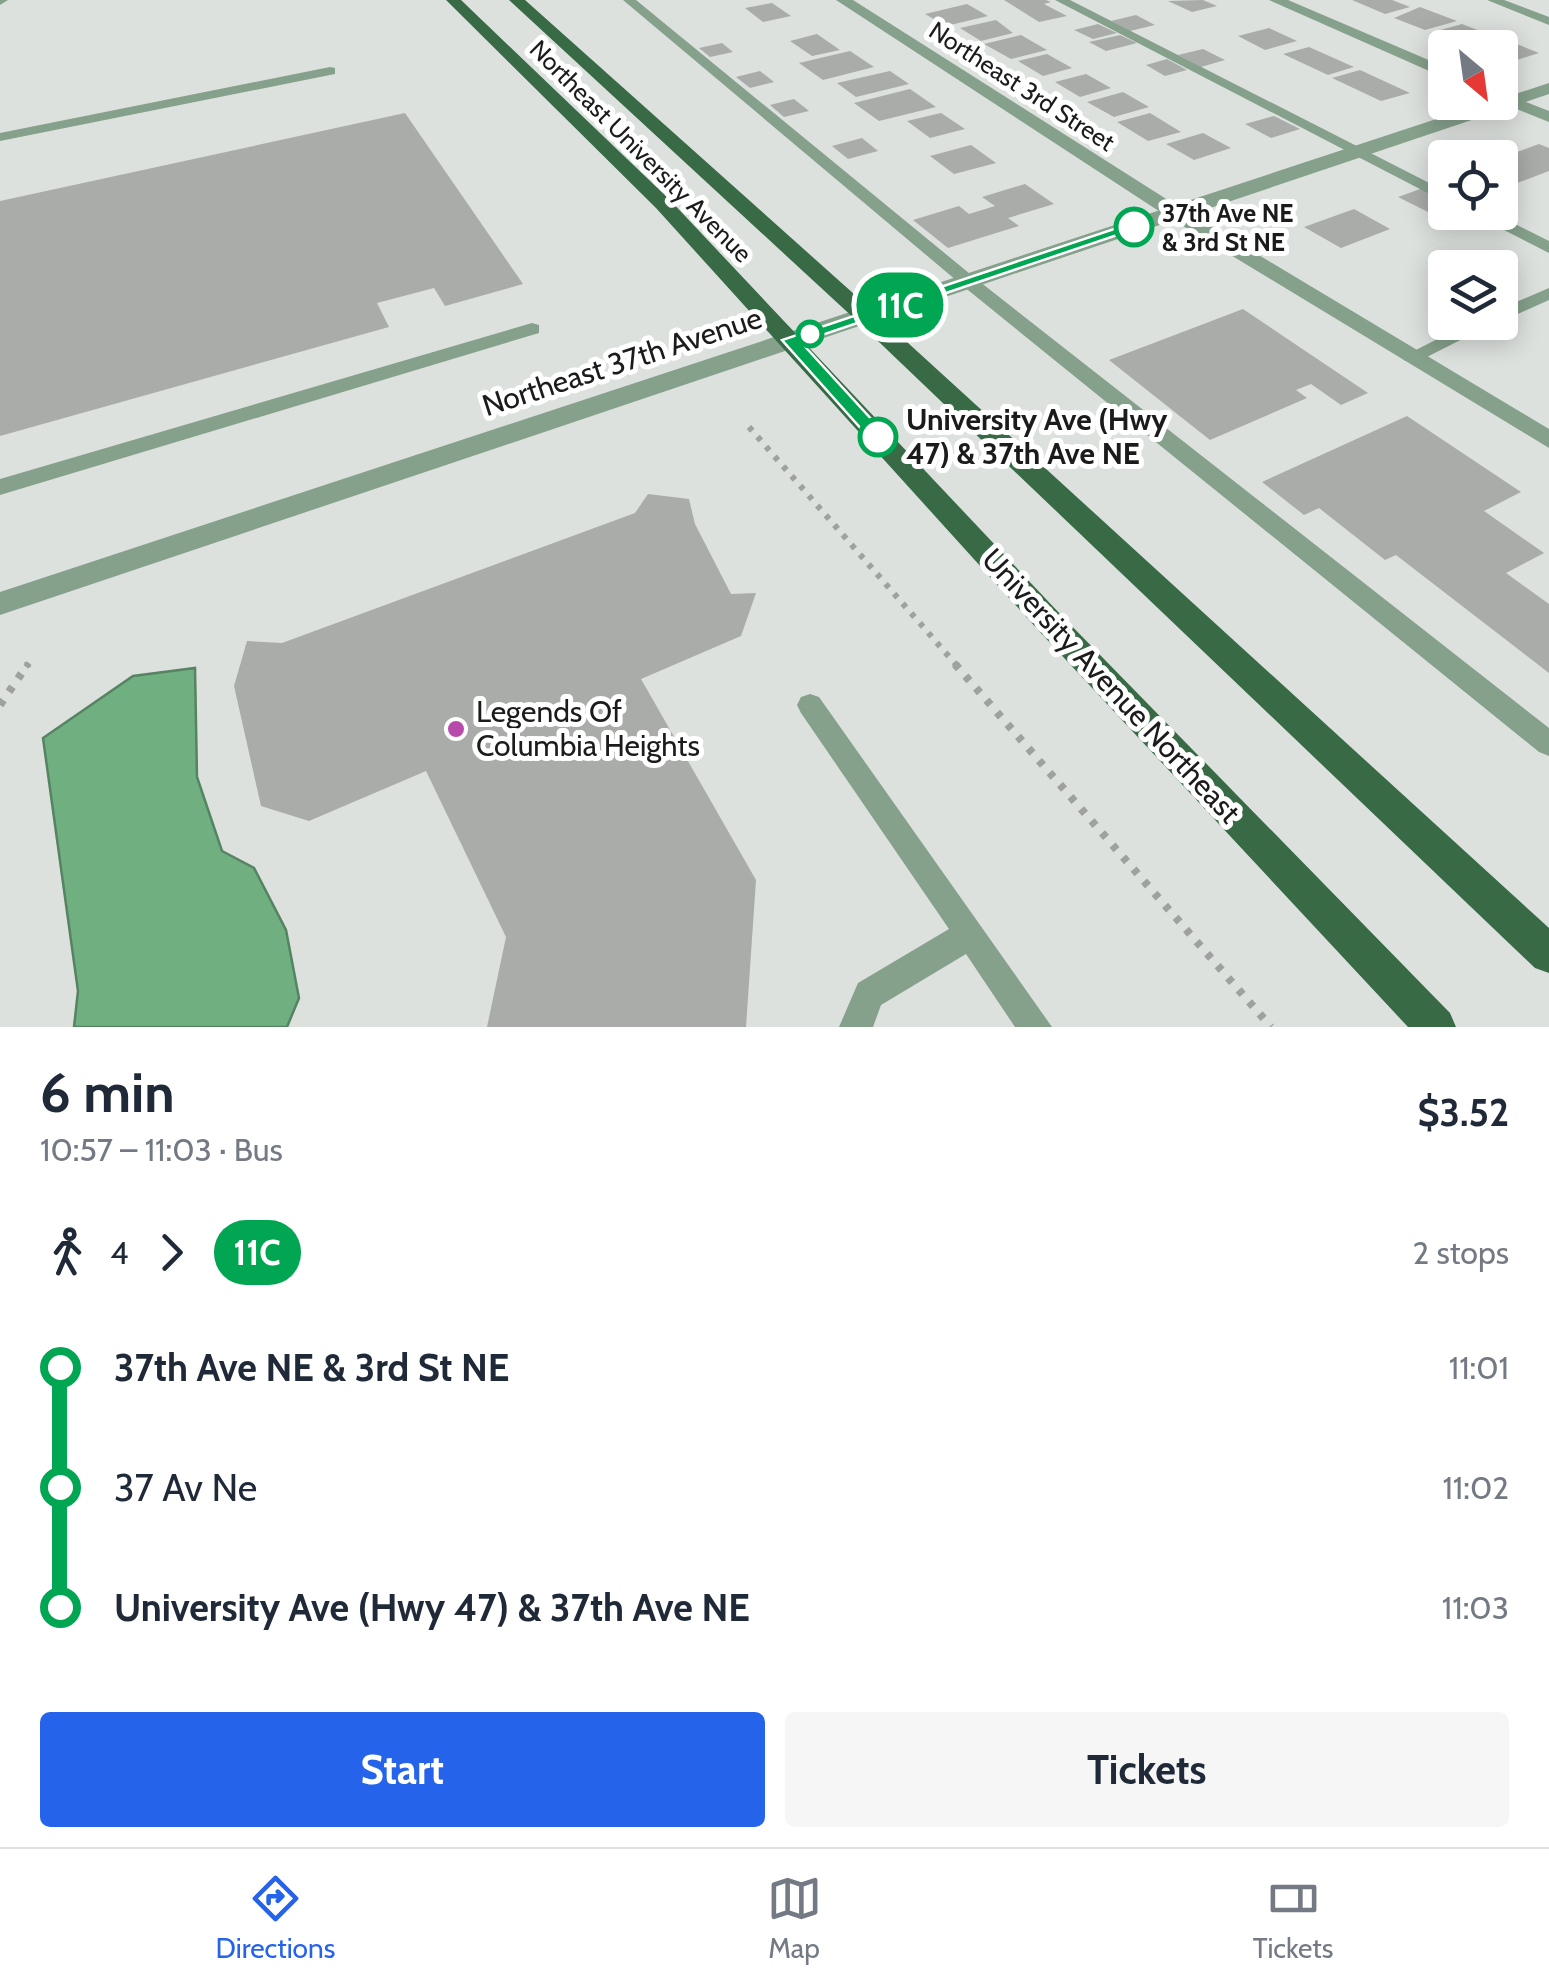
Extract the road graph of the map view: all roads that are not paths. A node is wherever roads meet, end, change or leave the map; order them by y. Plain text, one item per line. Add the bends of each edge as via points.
1 (454, 0) edge
2 (516, 0) edge
3 (629, 0) edge
4 (843, 0) edge
5 (1061, 0) edge
6 (1276, 0) edge
7 (1493, 0) edge
8 (1549, 21) edge
9 (1428, 66) edge
10 (330, 71) dead end
11 (1549, 88) edge
12 (1518, 96) edge
13 (1518, 104) edge
14 (1549, 117) edge
15 (1447, 120) edge
16 (0, 137) edge
17 (1356, 153) junction
18 (1428, 189) edge
19 (1175, 213) junction
20 (1513, 230) edge
21 (1549, 248) edge
22 (969, 282) junction
23 (1549, 293) edge
24 (1518, 308) edge
25 (865, 316) junction
26 (532, 329) dead end
27 (790, 340) junction
28 (1448, 340) edge
29 (1412, 357) junction
30 (1549, 440) edge
31 (0, 487) edge
32 (0, 604) edge
33 (810, 705) dead end
34 (1549, 744) edge
35 (970, 934) junction
36 (1549, 954) edge
37 (856, 1027) edge
38 (1036, 1027) edge
39 (1436, 1027) edge

1 - 27 main road, Northeast University Avenue via 664,204
2 - 25 main road, Northeast University Avenue
3 - 22 lane
4 - 19 street, Northeast 3rd Street
5 - 17 lane
6 - 9 street
7 - 8 lane
10 - 16 lane
11 - 12 street, Northeast 37th Avenue
13 - 14 street
15 - 17 street, Northeast 37th Avenue
17 - 18 lane
17 - 19 street, Northeast 37th Avenue
19 - 22 street, Northeast 37th Avenue
19 - 29 street, Northeast 3rd Street
20 - 21 lane
22 - 25 street, Northeast 37th Avenue
22 - 34 lane
23 - 24 lane
25 - 27 street, Northeast 37th Avenue
25 - 36 main road
26 - 31 lane
27 - 32 street, Northeast 37th Avenue
27 - 39 main road, University Avenue Northeast
28 - 29 lane
29 - 30 street, Northeast 3rd Street
33 - 35 lane
35 - 37 lane via 869,994
35 - 38 lane

